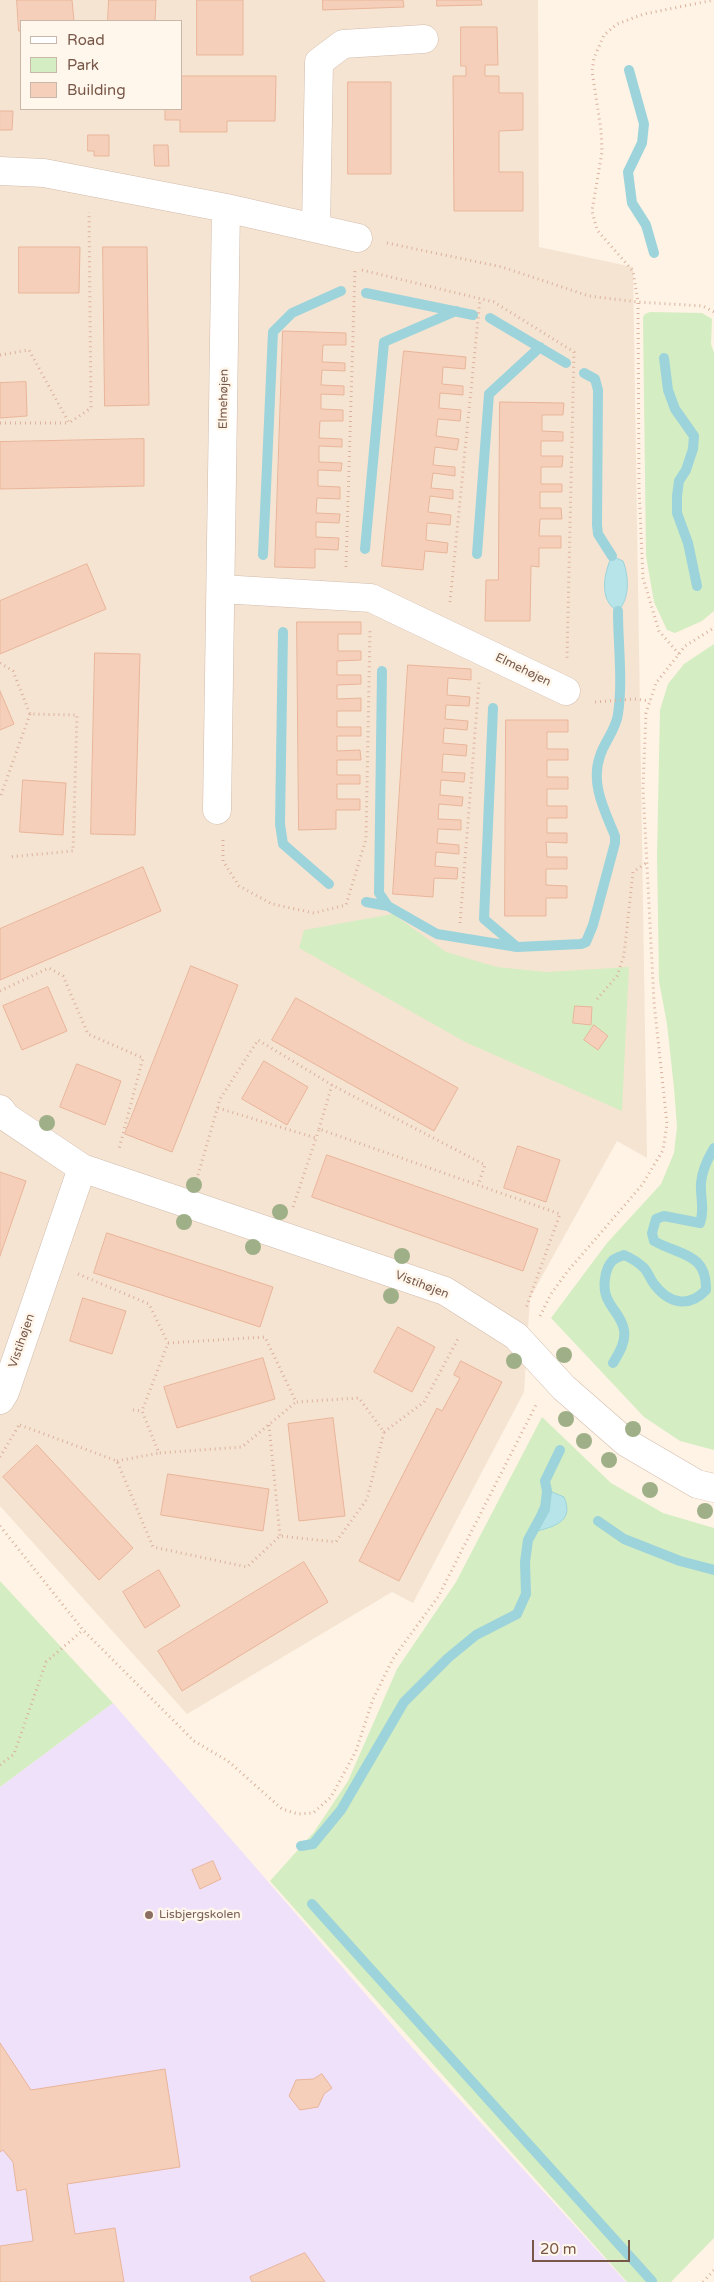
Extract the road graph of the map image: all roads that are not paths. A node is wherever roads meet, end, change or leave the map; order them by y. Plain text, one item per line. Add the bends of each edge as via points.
1 (424, 39) dead end
2 (0, 171) edge
3 (226, 208) junction
4 (316, 228) junction
5 (358, 238) road end
6 (221, 590) junction
7 (566, 691) road end
8 (217, 810) road end
9 (0, 1110) edge
10 (82, 1168) junction
11 (0, 1400) edge
12 (714, 1488) edge

1 - 4 street via 343,44 319,62
2 - 3 street via 44,173
3 - 4 street
3 - 6 street, Elmehøjen
4 - 5 street
6 - 7 street, Elmehøjen via 358,598 446,633
6 - 8 street, Elmehøjen
9 - 10 street, Vistihøjen
10 - 11 street, Vistihøjen
10 - 12 street, Vistihøjen via 445,1292 520,1340 627,1442 697,1484

